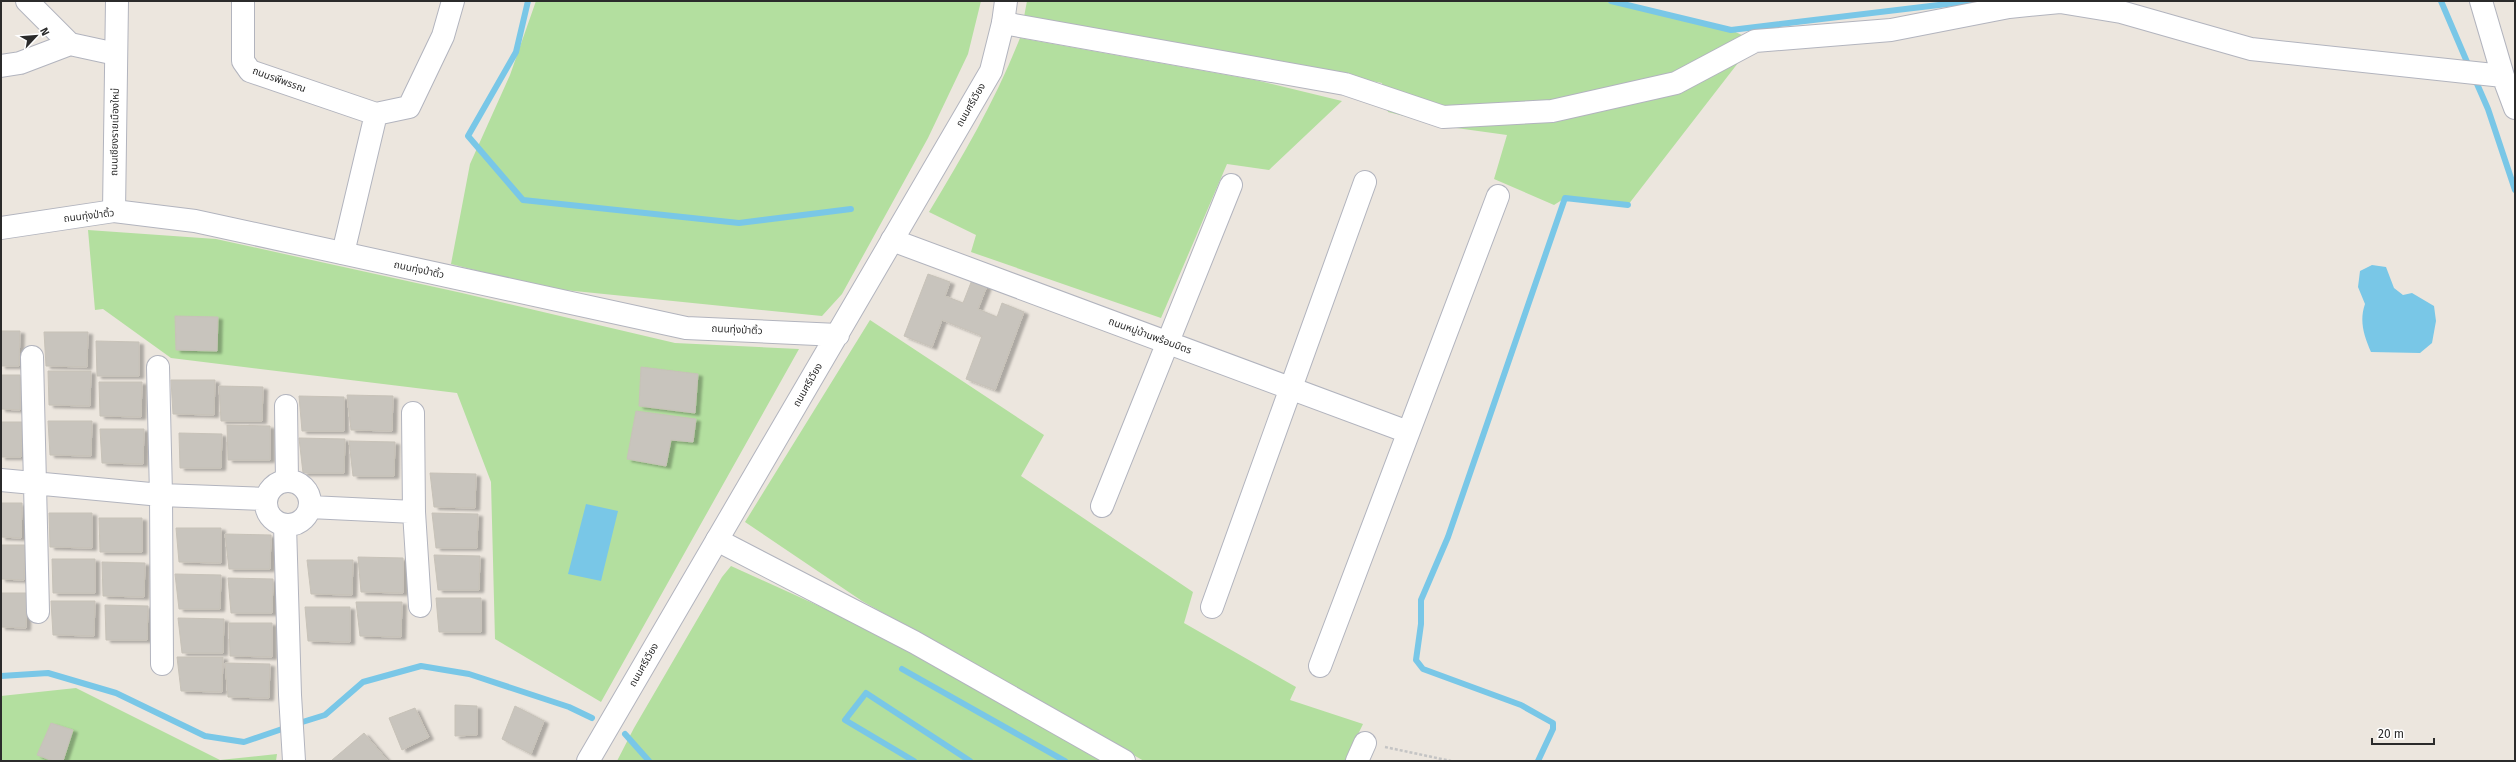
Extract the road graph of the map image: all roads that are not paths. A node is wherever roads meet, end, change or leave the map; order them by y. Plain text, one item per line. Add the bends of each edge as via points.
1 (27, 1) edge
2 (117, 1) edge
3 (243, 1) edge
4 (453, 1) edge
5 (1006, 1) edge
6 (2482, 1) edge
7 (1003, 23) junction
8 (70, 44) junction
9 (116, 54) junction
10 (1, 66) edge
11 (2503, 76) junction
12 (2515, 108) edge
13 (376, 114) junction
14 (1365, 182) dead end
15 (1231, 185) dead end
16 (1498, 196) dead end
17 (114, 211) junction
18 (1, 228) edge
19 (892, 240) junction
20 (343, 253) junction
21 (838, 335) junction
22 (1167, 342) junction
23 (32, 357) dead end
24 (158, 367) dead end
25 (1291, 389) junction
26 (286, 406) dead end
27 (413, 413) dead end
28 (1408, 432) junction
29 (1, 480) edge
30 (287, 481) junction
31 (35, 483) junction
32 (162, 495) junction
33 (266, 499) junction
34 (1102, 506) dead end
35 (310, 507) junction
36 (414, 512) junction
37 (285, 525) junction
38 (718, 540) junction
39 (420, 606) dead end
40 (1212, 607) dead end
41 (38, 612) dead end
42 (162, 664) dead end
43 (1320, 666) dead end
44 (294, 759) edge
45 (588, 761) edge
46 (1124, 761) edge

1 - 8 street
2 - 9 street, ถนนเชียงรายเมืองใหม่
3 - 13 street, ถนนรพีพรรณ via 243,61 250,71
4 - 13 street via 443,36 410,107
5 - 7 street, ถนนศรีเวียง
6 - 11 street
7 - 11 street via 1346,84 1443,116 1552,111 1676,83 1755,41 1890,30 2009,7 2060,2 2121,12 2251,49
7 - 19 street, ถนนศรีเวียง via 991,71
8 - 9 street
8 - 10 street via 20,63
9 - 17 street, ถนนเชียงรายเมืองใหม่
11 - 12 street
13 - 20 street
14 - 25 street
15 - 22 street
16 - 28 street
17 - 18 street, ถนนทุ่งป่าติ้ว
17 - 20 street, ถนนทุ่งป่าติ้ว via 195,221
19 - 21 street, ถนนศรีเวียง
19 - 22 street, ถนนหมู่บ้านพร้อมมิตร
20 - 21 street, ถนนทุ่งป่าติ้ว via 686,328
21 - 38 street, ถนนศรีเวียง
22 - 25 street, ถนนหมู่บ้านพร้อมมิตร
22 - 34 street
23 - 31 street
24 - 32 street
25 - 28 street, ถนนหมู่บ้านพร้อมมิตร
25 - 40 street
26 - 30 street
27 - 36 street
28 - 43 street
29 - 31 street
30 - 33 street via 273,486
30 - 35 street via 302,486 307,492
31 - 32 street
31 - 41 street
32 - 33 street
32 - 42 street
33 - 37 street via 269,515 274,521
35 - 36 street
35 - 37 street via 303,520
36 - 39 street
37 - 44 street
38 - 45 street, ถนนศรีเวียง
38 - 46 street via 914,642

